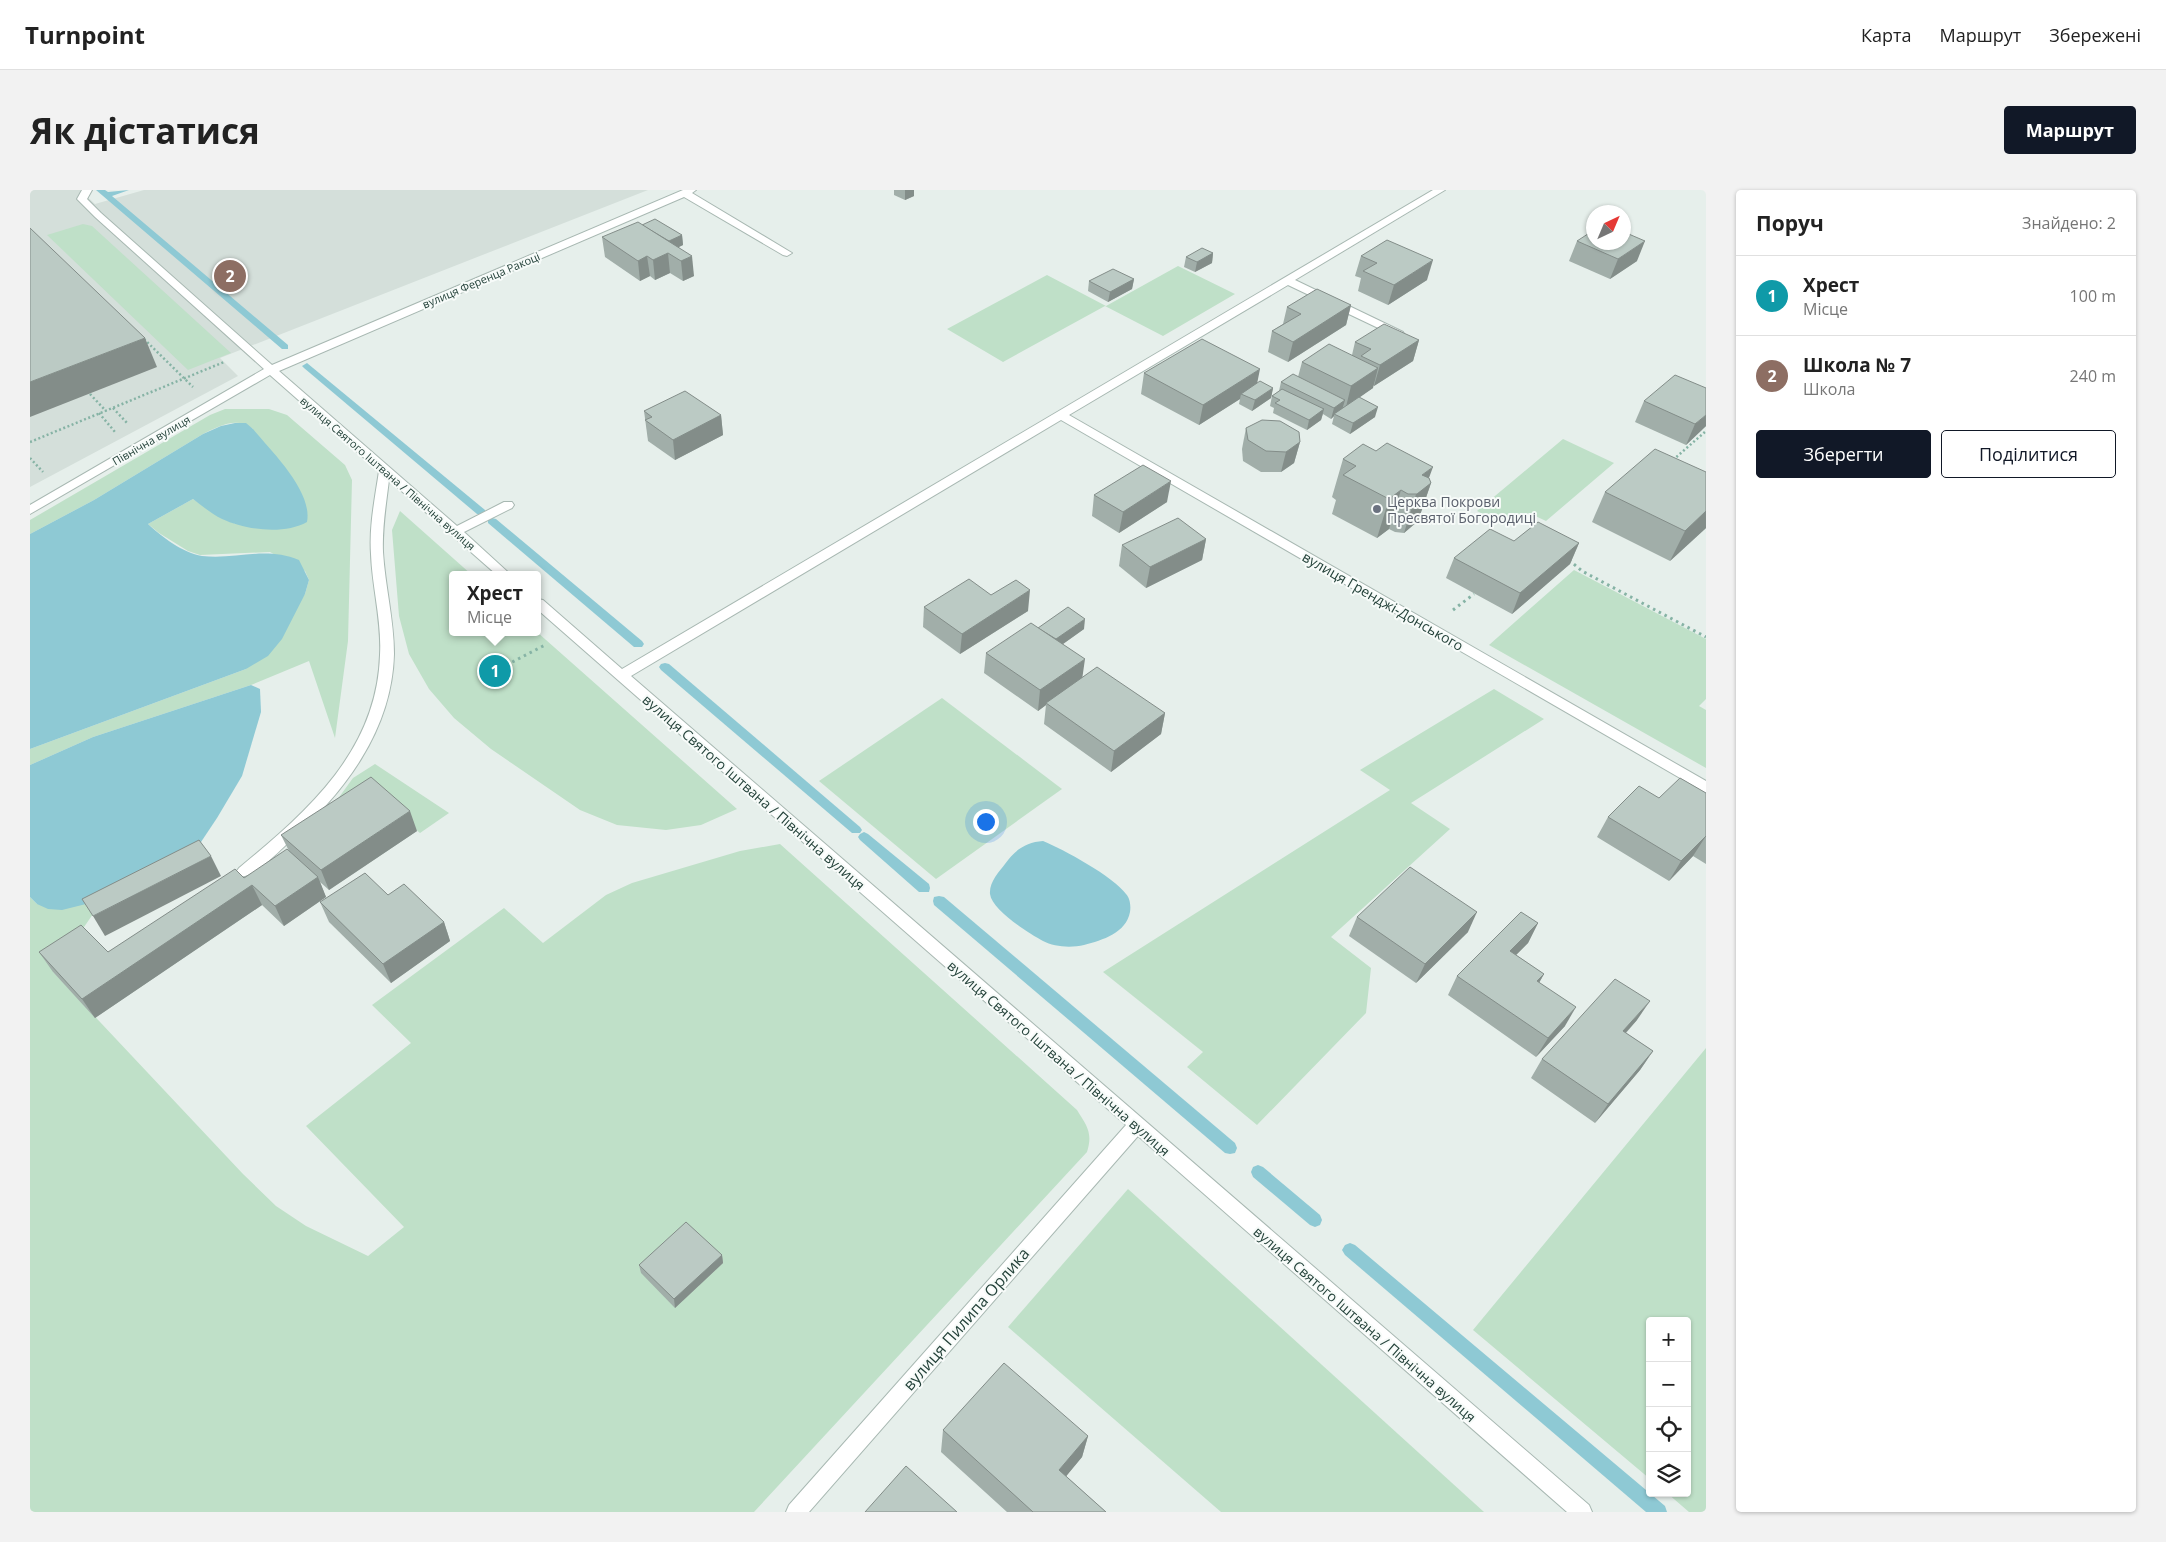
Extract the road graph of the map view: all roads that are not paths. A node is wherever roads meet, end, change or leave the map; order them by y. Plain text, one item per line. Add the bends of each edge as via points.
1 (87, 190) edge
2 (1440, 190) edge
3 (688, 191) edge
4 (787, 253) dead end
5 (1288, 282) junction
6 (1410, 339) edge
7 (271, 370) junction
8 (1060, 415) junction
9 (385, 470) junction
10 (508, 505) dead end
11 (30, 510) edge
12 (455, 532) junction
13 (500, 571) edge
14 (541, 606) edge
15 (621, 676) junction
16 (1706, 788) edge
17 (244, 872) dead end
18 (1137, 1125) junction
19 (796, 1512) edge
20 (1582, 1512) edge

1 - 7 street, вулиця Святого Іштвана / Північна вулиця via 82,200
2 - 5 street
3 - 4 street
3 - 7 street, вулиця Ференца Ракоці
5 - 6 street
5 - 8 street
7 - 9 street, вулиця Святого Іштвана / Північна вулиця
7 - 11 street, Північна вулиця
8 - 15 street
8 - 16 street, вулиця Гренджі-Донського
9 - 12 street, вулиця Святого Іштвана / Північна вулиця
9 - 17 street via 377,552 387,657 380,705 370,730 336,786 290,835
10 - 12 street
12 - 13 street, вулиця Святого Іштвана / Північна вулиця
14 - 15 street, вулиця Святого Іштвана / Північна вулиця
15 - 18 street, вулиця Святого Іштвана / Північна вулиця
18 - 19 street, вулиця Пилипа Орлика
18 - 20 street, вулиця Святого Іштвана / Північна вулиця

